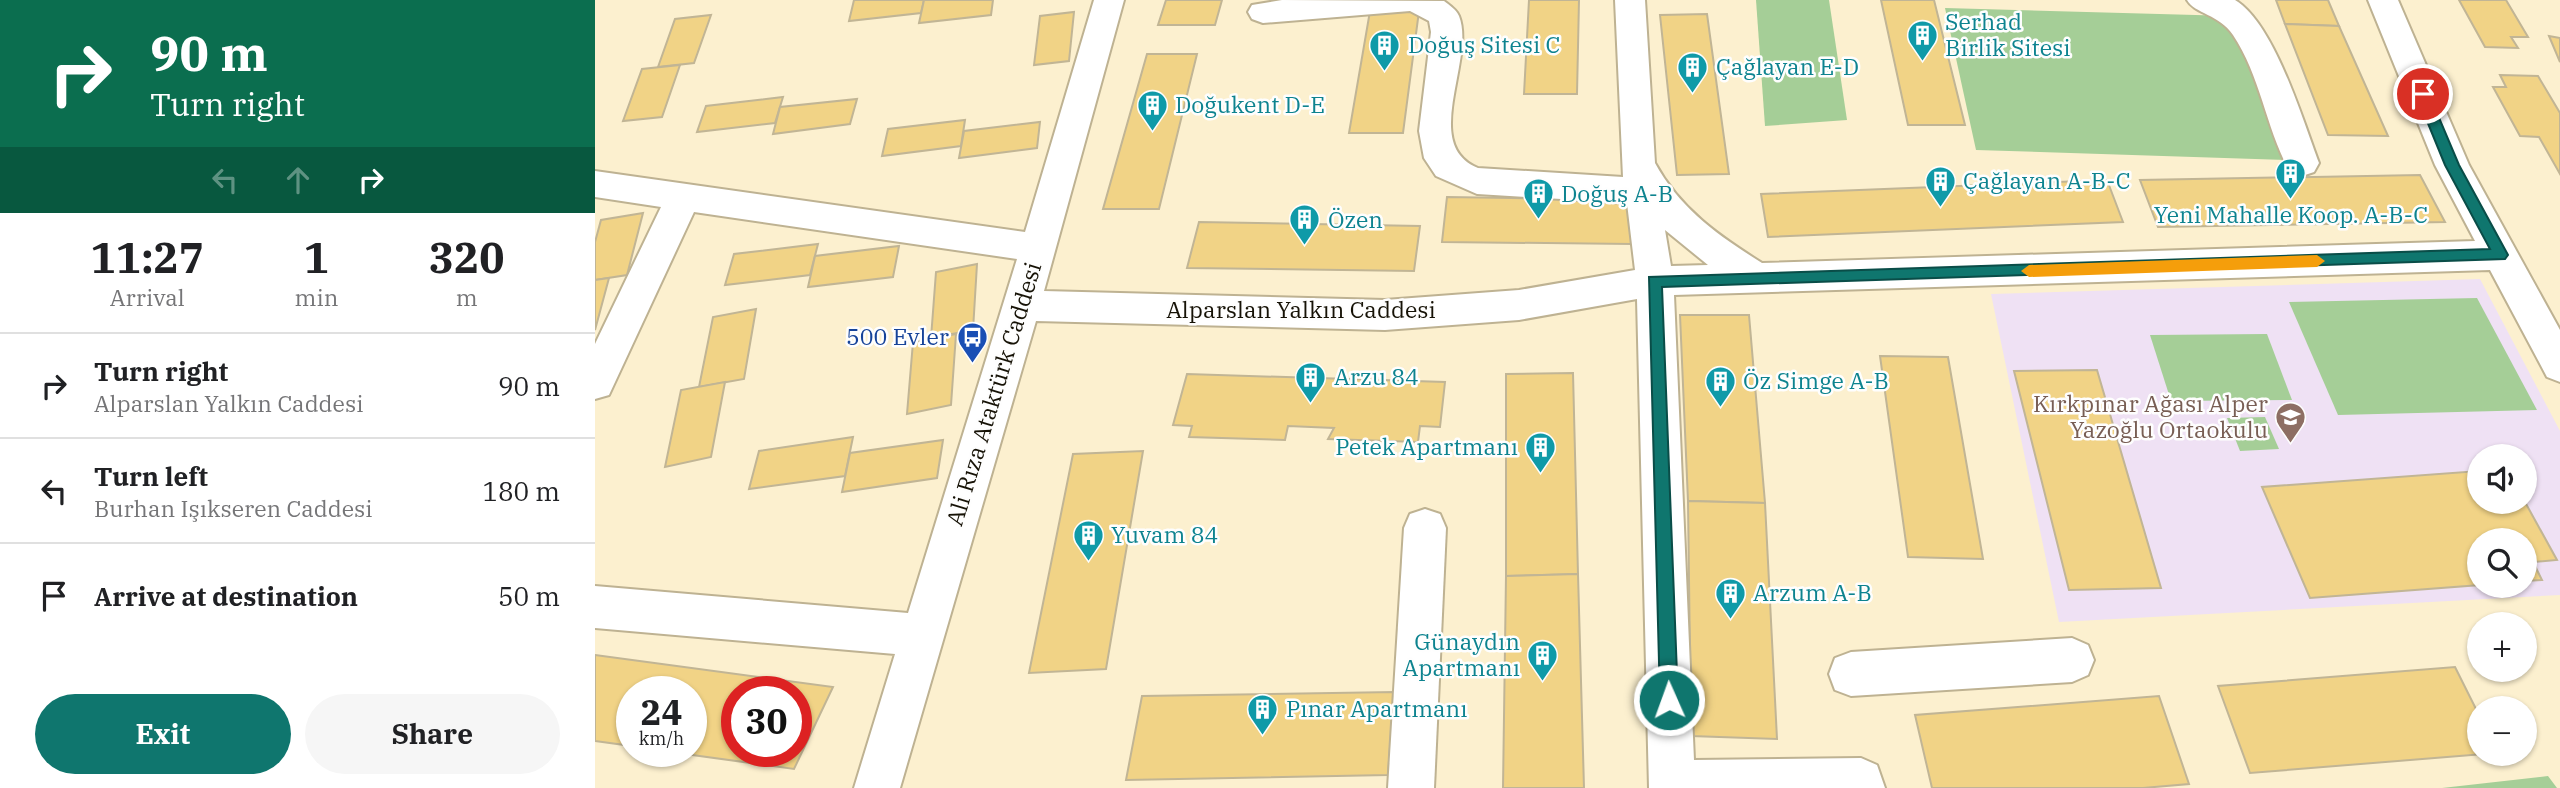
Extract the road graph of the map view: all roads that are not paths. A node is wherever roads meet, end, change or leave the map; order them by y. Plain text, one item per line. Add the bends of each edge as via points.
1 (1109, 0) edge
2 (1630, 0) edge
3 (2201, 0) edge
4 (2383, 0) edge
5 (1263, 12) dead end
6 (2302, 163) dead end
7 (1639, 173) junction
8 (595, 184) edge
9 (683, 198) junction
10 (1037, 248) junction
11 (2500, 255) junction
12 (1761, 280) junction
13 (1655, 281) junction
14 (1022, 306) junction
15 (2560, 366) edge
16 (595, 383) edge
17 (1425, 528) dead end
18 (595, 607) edge
19 (921, 635) junction
20 (2072, 660) dead end
21 (1851, 674) dead end
22 (1672, 786) edge
23 (877, 788) edge
24 (1411, 788) edge
25 (1862, 788) edge

1 - 10 street, Ali Rıza Ataktürk Caddesi
2 - 7 street
3 - 6 street via 2231,11 2244,28
4 - 11 street via 2452,165
5 - 7 street via 1412,1 1444,17 1436,130 1441,157 1453,172 1477,181
7 - 12 street via 1674,217 1706,245
7 - 13 street
8 - 9 street
9 - 10 street
9 - 16 street
10 - 14 street, Ali Rıza Ataktürk Caddesi
11 - 12 street, Alparslan Yalkın Caddesi
11 - 15 street
12 - 13 street, Alparslan Yalkın Caddesi
13 - 14 street, Alparslan Yalkın Caddesi via 1519,305 1385,315
13 - 22 street
14 - 19 street, Ali Rıza Ataktürk Caddesi
17 - 24 street
18 - 19 street
19 - 23 street, Ali Rıza Ataktürk Caddesi
20 - 21 street
22 - 25 street via 1861,781

